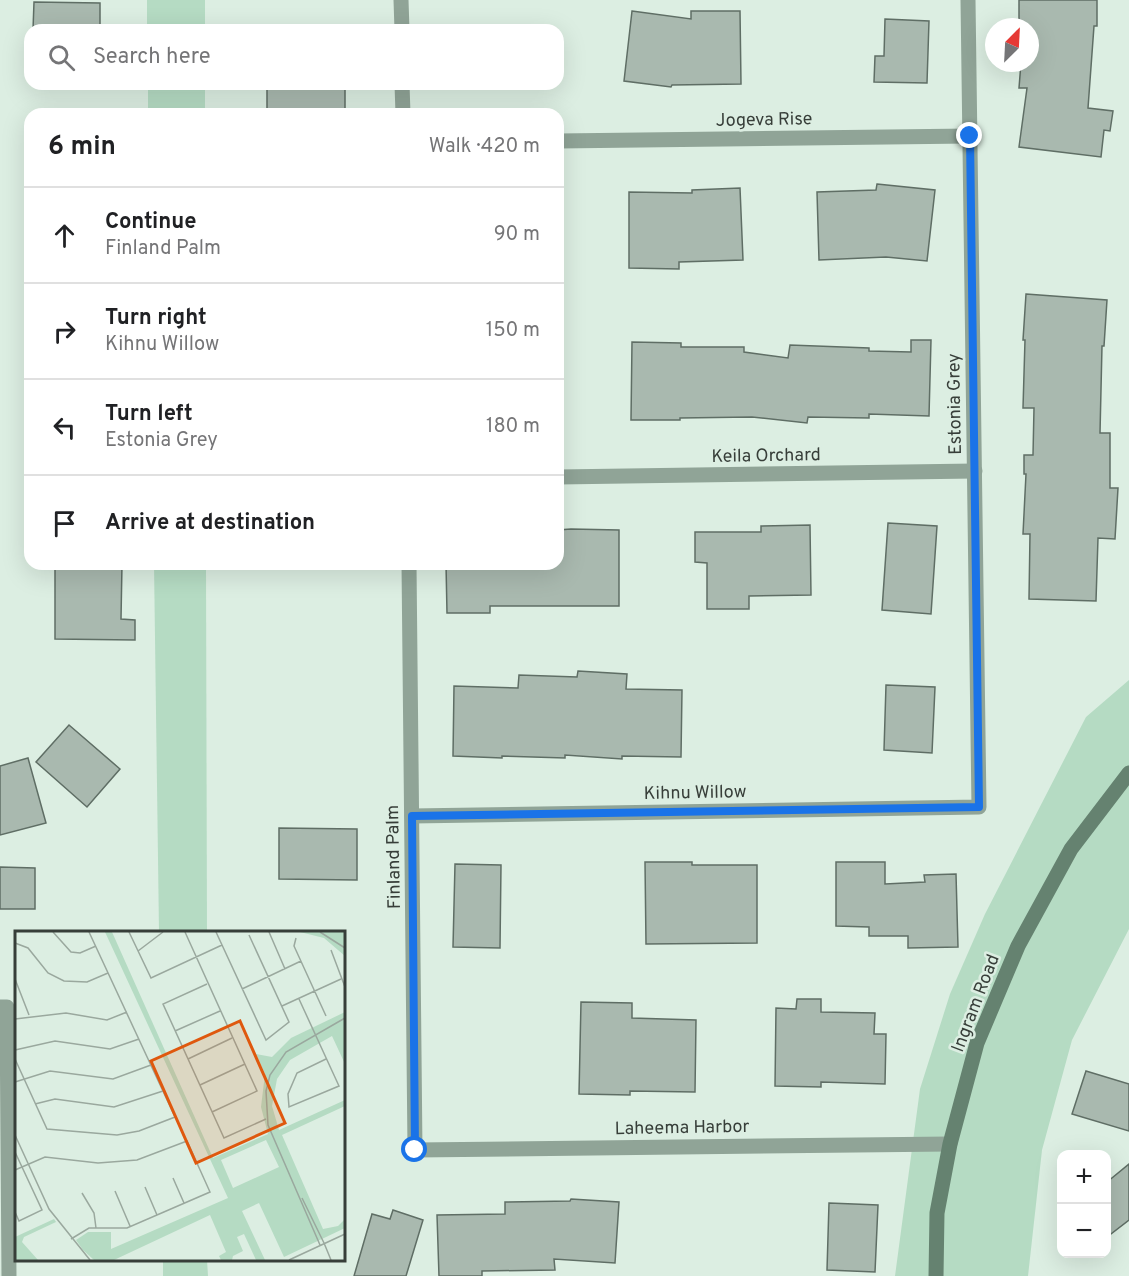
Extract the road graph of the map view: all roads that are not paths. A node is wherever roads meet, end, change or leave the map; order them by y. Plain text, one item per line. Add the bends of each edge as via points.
1 (401, 0) edge
2 (968, 0) edge
3 (402, 24) edge
4 (402, 90) edge
5 (403, 108) edge
6 (970, 136) junction
7 (564, 141) edge
8 (975, 471) junction
9 (564, 477) edge
10 (409, 570) edge
11 (1129, 773) edge
12 (979, 807) joint
13 (412, 816) junction
14 (3, 1007) edge
15 (950, 1144) junction
16 (415, 1150) joint
17 (9, 1276) edge
18 (936, 1276) edge

1 - 3 street
2 - 6 street, Estonia Grey
4 - 5 street
6 - 7 street, Jogeva Rise
6 - 8 street, Estonia Grey
8 - 9 street, Keila Orchard
8 - 12 street, Estonia Grey
10 - 13 street, Finland Palm
11 - 15 street, Ingram Road via 1071,849 1018,946 977,1043
12 - 13 street, Kihnu Willow
13 - 16 street, Finland Palm
14 - 17 street
15 - 16 street, Laheema Harbor
15 - 18 street, Ingram Road via 938,1213

